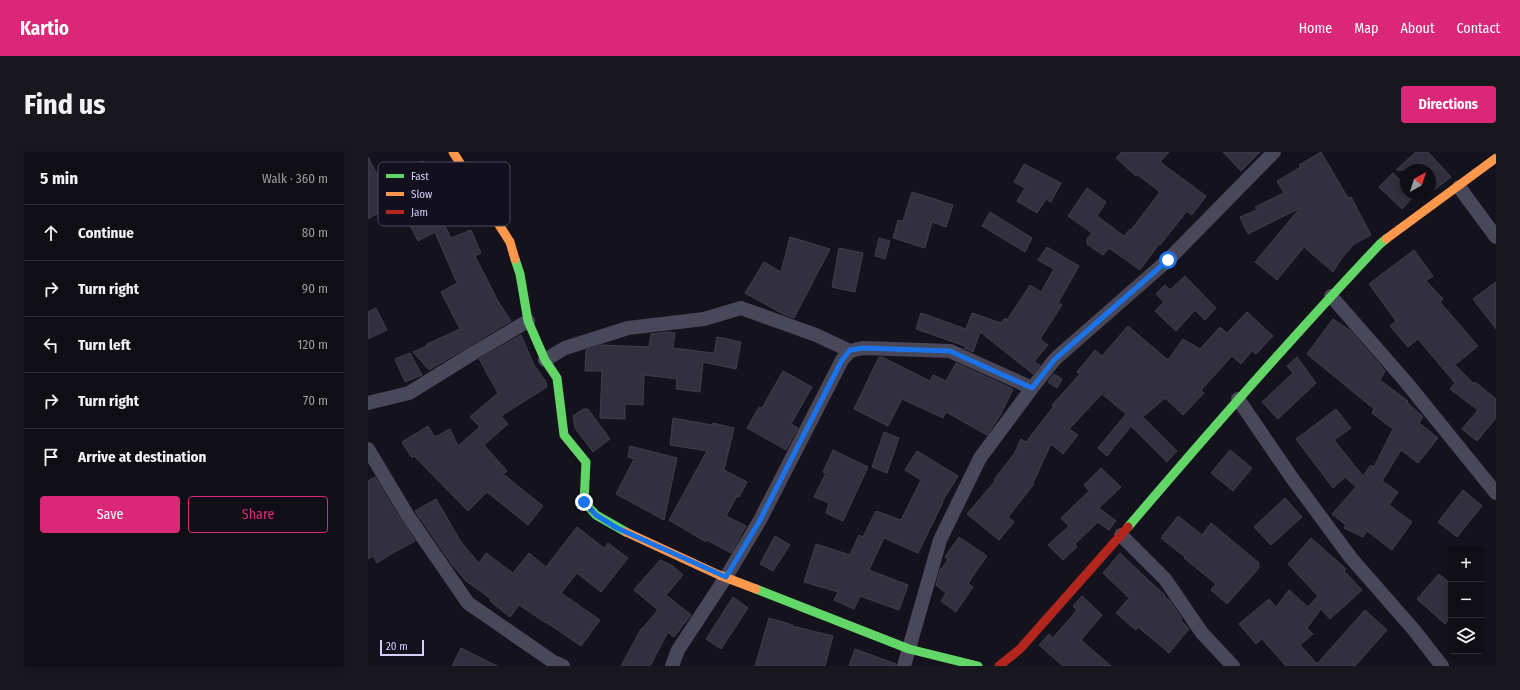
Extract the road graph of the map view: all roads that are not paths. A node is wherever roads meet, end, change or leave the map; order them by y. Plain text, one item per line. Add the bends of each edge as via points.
1 (453, 152) edge
2 (1274, 152) edge
3 (1496, 158) edge
4 (459, 162) edge
5 (1459, 187) junction
6 (500, 226) edge
7 (1496, 238) edge
8 (1331, 296) junction
9 (528, 321) junction
10 (850, 350) junction
11 (544, 360) junction
12 (1032, 388) junction
13 (1238, 399) junction
14 (368, 403) edge
15 (368, 449) edge
16 (1496, 493) edge
17 (1121, 535) junction
18 (726, 577) junction
19 (908, 649) junction
20 (563, 666) edge
21 (672, 666) edge
22 (904, 666) edge
23 (978, 666) edge
24 (999, 666) edge
25 (1233, 666) edge
26 (1442, 666) edge

1 - 4 street
2 - 12 street via 1168,260 1055,359
3 - 5 street
5 - 7 street
5 - 8 street via 1380,244
6 - 9 street via 510,242 520,274
8 - 13 street
8 - 16 street via 1406,382
9 - 11 street
9 - 14 street via 409,393
10 - 11 street via 741,308 704,318 628,328 565,348
10 - 12 street via 863,348 950,351
10 - 18 street via 842,360 760,520
11 - 18 street via 557,378 564,435 586,462 584,502 596,515 617,528
12 - 19 street via 980,458 940,540
13 - 17 street
13 - 26 street via 1351,558
15 - 20 street via 408,516 468,603
17 - 24 street via 1020,649
17 - 25 street via 1165,579 1202,633
18 - 19 street
18 - 21 street via 678,650
19 - 22 street
19 - 23 street

